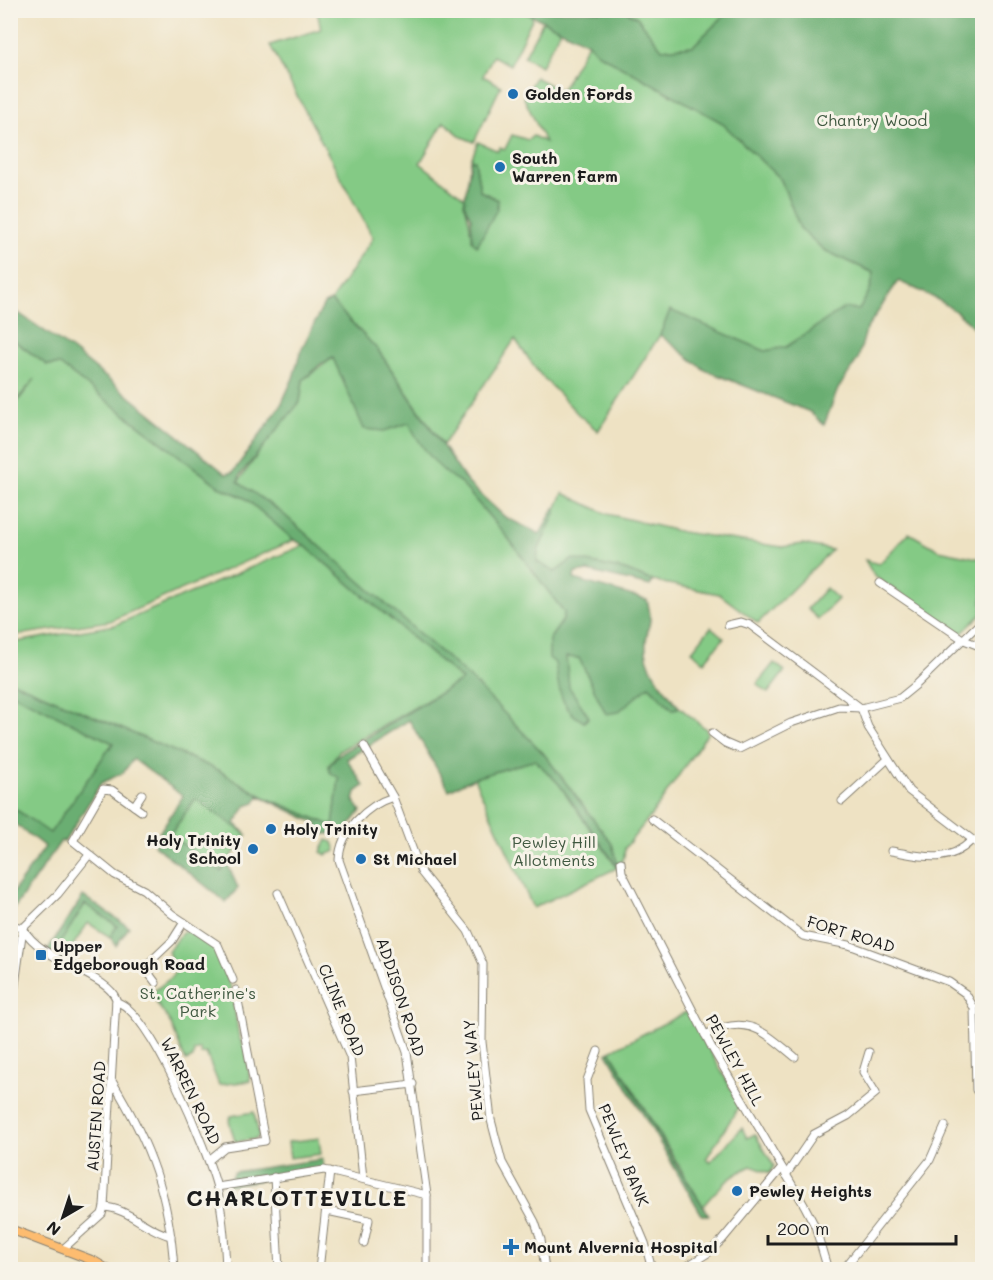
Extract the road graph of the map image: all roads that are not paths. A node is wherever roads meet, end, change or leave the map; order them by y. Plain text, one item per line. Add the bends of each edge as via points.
1 (880, 583) dead end
2 (982, 621) edge
3 (728, 625) dead end
4 (964, 640) junction
5 (982, 647) edge
6 (861, 708) junction
7 (712, 733) dead end
8 (364, 746) dead end
9 (888, 759) junction
10 (142, 794) dead end
11 (393, 797) junction
12 (842, 801) dead end
13 (134, 806) junction
14 (141, 811) dead end
15 (652, 819) dead end
16 (971, 841) junction
17 (982, 847) edge
18 (891, 851) dead end
19 (89, 855) junction
20 (621, 862) dead end
21 (278, 893) dead end
22 (184, 922) junction
23 (10, 925) edge
24 (23, 928) junction
25 (233, 980) dead end
26 (156, 983) dead end
27 (236, 990) dead end
28 (116, 1002) junction
29 (10, 1020) edge
30 (705, 1035) junction
31 (598, 1051) dead end
32 (869, 1052) dead end
33 (795, 1057) dead end
34 (112, 1082) junction
35 (412, 1084) junction
36 (353, 1091) junction
37 (982, 1097) edge
38 (945, 1126) dead end
39 (209, 1160) junction
40 (782, 1168) junction
41 (330, 1171) junction
42 (786, 1175) junction
43 (274, 1177) junction
44 (363, 1178) junction
45 (217, 1187) junction
46 (427, 1195) junction
47 (104, 1207) junction
48 (327, 1211) junction
49 (10, 1229) edge
50 (171, 1236) junction
51 (364, 1243) dead end
52 (63, 1249) junction
53 (109, 1269) edge
54 (174, 1269) edge
55 (226, 1269) edge
56 (279, 1269) edge
57 (319, 1269) edge
58 (428, 1269) edge
59 (545, 1269) edge
60 (652, 1269) edge
61 (681, 1269) edge
62 (828, 1269) edge
63 (843, 1269) edge

1 - 4 street
2 - 4 street
3 - 6 street via 750,625
4 - 5 street
4 - 6 street via 900,698
6 - 7 street via 839,707 800,720 740,749
6 - 9 street
8 - 11 street, PEWLEY WAY
9 - 12 street
9 - 16 street via 909,791
10 - 13 street
11 - 35 street, ADDISON ROAD via 379,801 365,813 342,842 339,860 407,1052
11 - 59 street, PEWLEY WAY via 421,872 468,931 483,964 482,1042 491,1120 502,1162 535,1222
13 - 14 street
13 - 19 street via 112,790 103,789 72,838
15 - 37 street, FORT ROAD via 803,936 848,944 949,982 966,994 974,1008 976,1090
16 - 17 street
16 - 18 street via 963,850 946,857
19 - 22 street
19 - 24 street
20 - 30 street, PEWLEY HILL via 622,872
21 - 36 street, CLINE ROAD via 350,1057
22 - 25 street via 218,945
22 - 26 street via 151,961 150,975
23 - 24 street
24 - 28 street, WARREN ROAD via 28,938 57,959 110,989
24 - 29 street
27 - 39 street via 265,1141 225,1147
28 - 34 street, AUSTEN ROAD
28 - 39 street, WARREN ROAD via 130,1008 145,1028 199,1132
30 - 33 street via 737,1025 762,1029
30 - 40 street, PEWLEY HILL
31 - 60 street, PEWLEY BANK via 587,1080 589,1110 645,1243
32 - 42 street via 864,1072 875,1094 848,1116 814,1134
34 - 47 street, AUSTEN ROAD
34 - 50 street via 152,1156
35 - 36 street
35 - 46 street, ADDISON ROAD
36 - 44 street, CLINE ROAD
38 - 63 street via 930,1160
39 - 45 street, WARREN ROAD
40 - 42 street, PEWLEY HILL
40 - 61 street via 722,1240
41 - 43 street
41 - 44 street
41 - 48 street
42 - 62 street, PEWLEY HILL via 815,1226
43 - 45 street
43 - 56 street
44 - 46 street
45 - 55 street, WARREN ROAD
46 - 58 street, ADDISON ROAD
47 - 50 street via 117,1209
47 - 52 street via 102,1214
48 - 51 street via 369,1220
48 - 57 street
49 - 52 main road
50 - 54 street
52 - 53 main road

